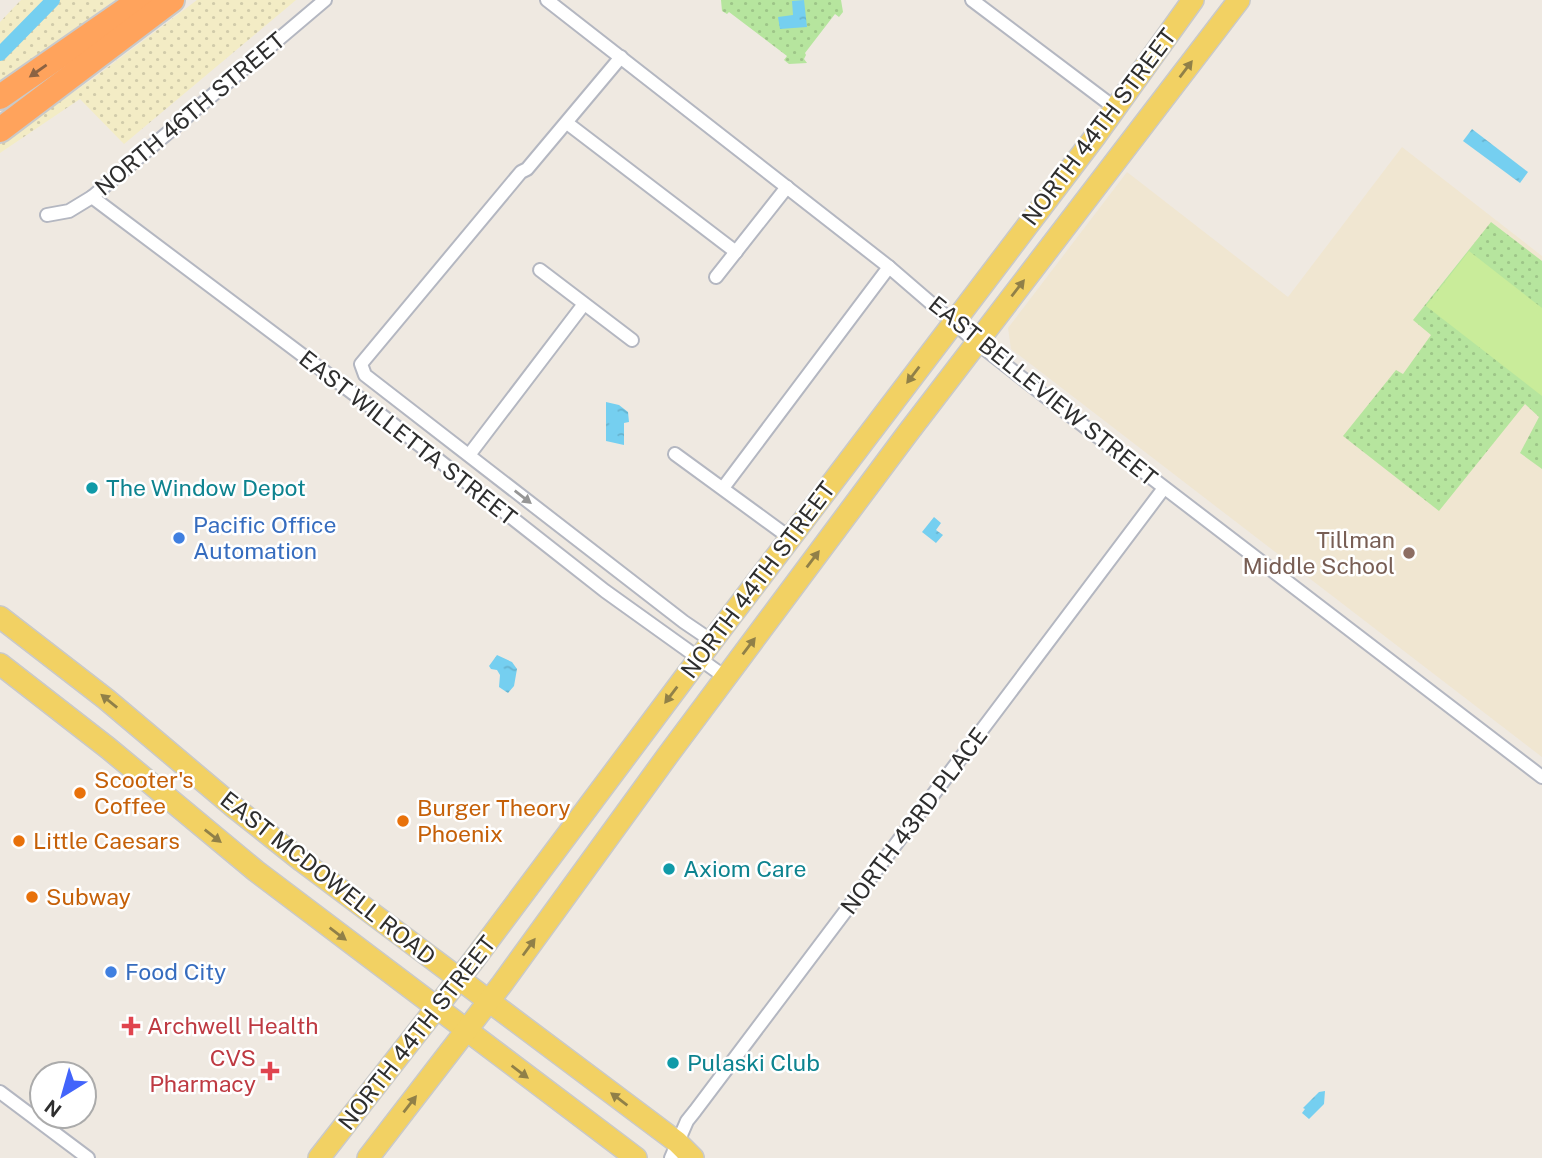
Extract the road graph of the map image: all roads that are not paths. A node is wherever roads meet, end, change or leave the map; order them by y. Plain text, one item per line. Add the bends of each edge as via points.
1 (127, 0) edge
2 (140, 0) edge
3 (172, 0) edge
4 (191, 0) edge
5 (325, 0) edge
6 (547, 0) edge
7 (972, 0) edge
8 (1193, 0) edge
9 (1239, 0) edge
10 (75, 45) junction
11 (621, 57) junction
12 (0, 97) edge
13 (1161, 102) junction
14 (1115, 108) junction
15 (567, 123) junction
16 (8, 124) edge
17 (787, 187) junction
18 (92, 197) junction
19 (47, 215) dead end
20 (1053, 243) junction
21 (736, 252) junction
22 (889, 267) junction
23 (540, 270) dead end
24 (716, 277) dead end
25 (584, 304) junction
26 (954, 321) junction
27 (632, 340) dead end
28 (976, 342) junction
29 (675, 454) dead end
30 (469, 455) junction
31 (723, 488) junction
32 (1164, 488) junction
33 (790, 538) junction
34 (0, 617) edge
35 (712, 640) junction
36 (698, 658) junction
37 (0, 664) edge
38 (726, 677) junction
39 (131, 719) junction
40 (161, 745) junction
41 (108, 748) junction
42 (142, 777) junction
43 (1542, 777) edge
44 (459, 979) junction
45 (489, 1002) junction
46 (436, 1008) junction
47 (466, 1031) junction
48 (0, 1092) edge
49 (674, 1150) edge
50 (88, 1158) edge
51 (320, 1158) edge
52 (368, 1158) edge
53 (636, 1158) edge
54 (692, 1158) edge

1 - 10 highway
2 - 10 highway
3 - 16 highway
4 - 16 highway via 99,69
5 - 18 street, NORTH 46TH STREET
6 - 11 street, EAST BELLEVIEW STREET
7 - 14 street
8 - 14 main road, NORTH 44TH STREET
13 -> 9 main road, NORTH 44TH STREET
10 -> 12 highway
11 - 15 street
11 - 17 street, EAST BELLEVIEW STREET
13 - 14 main road
13 - 20 main road, NORTH 44TH STREET
14 - 20 main road via 1116,137
14 - 26 main road, NORTH 44TH STREET
15 - 21 street
15 - 30 street via 361,364 366,375
17 - 21 street
17 - 22 street, EAST BELLEVIEW STREET
18 - 19 street, NORTH 46TH STREET via 69,211
18 - 36 street, EAST WILLETTA STREET
28 -> 20 main road, NORTH 44TH STREET
21 - 24 street
22 - 26 street, EAST BELLEVIEW STREET
22 - 31 street
23 - 25 street
25 - 27 street
25 - 30 street
26 - 28 street, EAST BELLEVIEW STREET
26 -> 33 main road, NORTH 44TH STREET
28 - 32 street, EAST BELLEVIEW STREET
38 -> 28 main road, NORTH 44TH STREET
29 - 31 street
30 -> 35 street
31 - 33 street
32 - 43 street, EAST BELLEVIEW STREET
32 - 49 street, NORTH 43RD PLACE via 695,1111
33 - 35 main road, NORTH 44TH STREET
39 -> 34 main road, EAST MCDOWELL ROAD
35 - 36 main road, NORTH 44TH STREET
36 - 38 street, EAST WILLETTA STREET
36 -> 44 main road, NORTH 44TH STREET
37 - 41 main road, EAST MCDOWELL ROAD
45 -> 38 main road, NORTH 44TH STREET
39 - 40 main road, EAST MCDOWELL ROAD
39 - 41 main road
40 - 42 main road
40 - 44 main road, EAST MCDOWELL ROAD
41 - 42 main road, EAST MCDOWELL ROAD
42 -> 46 main road, EAST MCDOWELL ROAD
44 - 45 main road, EAST MCDOWELL ROAD
44 - 46 main road, NORTH 44TH STREET
45 - 47 main road, NORTH 44TH STREET
49 -> 45 main road, EAST MCDOWELL ROAD
46 - 47 main road, EAST MCDOWELL ROAD
46 - 51 main road, NORTH 44TH STREET
52 -> 47 main road, NORTH 44TH STREET
47 -> 53 main road, EAST MCDOWELL ROAD
48 - 50 street
49 - 54 main road, EAST MCDOWELL ROAD

